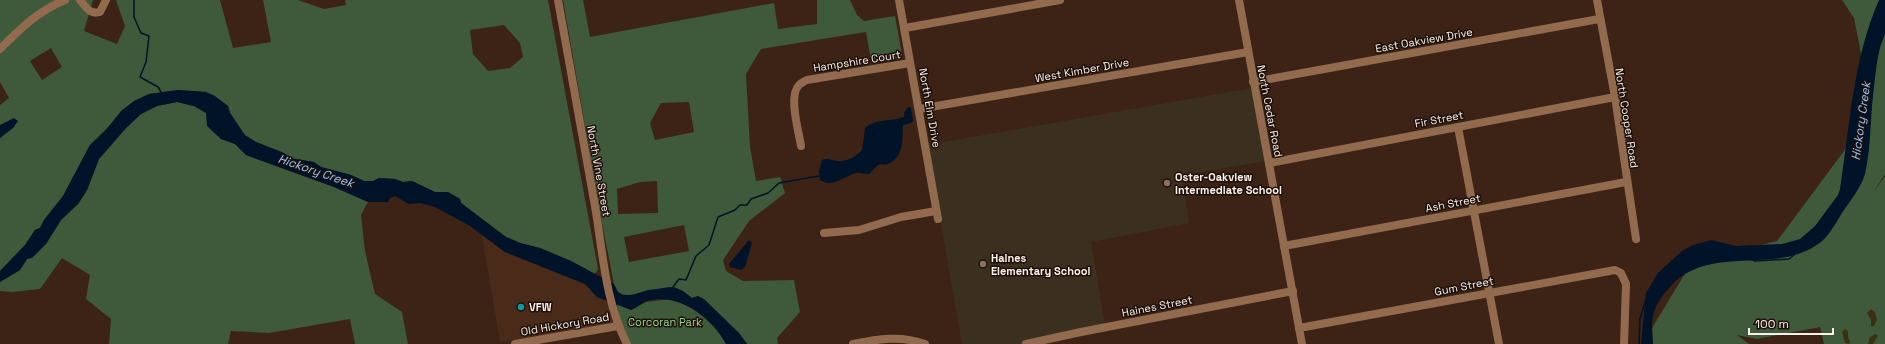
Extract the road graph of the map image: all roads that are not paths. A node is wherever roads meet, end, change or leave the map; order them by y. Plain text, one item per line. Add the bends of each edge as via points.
1 (65, 0) edge
2 (80, 0) edge
3 (106, 0) edge
4 (558, 0) edge
5 (899, 0) edge
6 (1060, 0) edge
7 (1241, 0) edge
8 (1596, 0) edge
9 (1599, 19) junction
10 (905, 28) junction
11 (0, 49) edge
12 (1248, 52) junction
13 (910, 63) junction
14 (1253, 82) junction
15 (1614, 97) junction
16 (919, 109) junction
17 (1458, 127) junction
18 (801, 146) dead end
19 (1269, 163) junction
20 (1626, 182) junction
21 (936, 211) junction
22 (1473, 211) junction
23 (938, 219) dead end
24 (824, 233) dead end
25 (1636, 239) dead end
26 (1284, 246) junction
27 (1293, 291) junction
28 (1489, 292) junction
29 (618, 326) junction
30 (1299, 328) junction
31 (516, 344) edge
32 (627, 344) edge
33 (853, 344) edge
34 (925, 344) edge
35 (1026, 344) edge
36 (1302, 344) edge
37 (1499, 344) edge
38 (1624, 344) edge

1 - 11 street via 30,20
2 - 3 street via 90,11 96,13 100,12
4 - 29 street, North Vine Street via 604,269
5 - 10 street, North Elm Drive
6 - 10 street
7 - 12 street, North Cedar Road
8 - 9 street, North Cooper Road
9 - 14 street, East Oakview Drive
9 - 15 street, North Cooper Road
10 - 13 street, North Elm Drive
12 - 14 street, North Cedar Road
12 - 16 street, West Kimber Drive
13 - 16 street, North Elm Drive
13 - 18 street, Hampshire Court via 807,80 799,86 794,105
14 - 19 street, North Cedar Road
15 - 17 street, Fir Street
15 - 20 street, North Cooper Road
16 - 21 street, North Elm Drive
17 - 19 street, Fir Street
17 - 22 street
19 - 26 street, North Cedar Road
20 - 22 street, Ash Street
20 - 25 street, North Cooper Road
21 - 23 street, North Elm Drive
21 - 24 street via 896,218 859,230
22 - 26 street, Ash Street
22 - 28 street
26 - 27 street, North Cedar Road
27 - 30 street, North Cedar Road
27 - 35 street, Haines Street
28 - 30 street, Gum Street
28 - 37 street
28 - 38 street, Gum Street via 1611,270 1621,273 1626,284
29 - 31 street, Old Hickory Road
29 - 32 street, North Vine Street
30 - 36 street, North Cedar Road
33 - 34 street via 894,338

